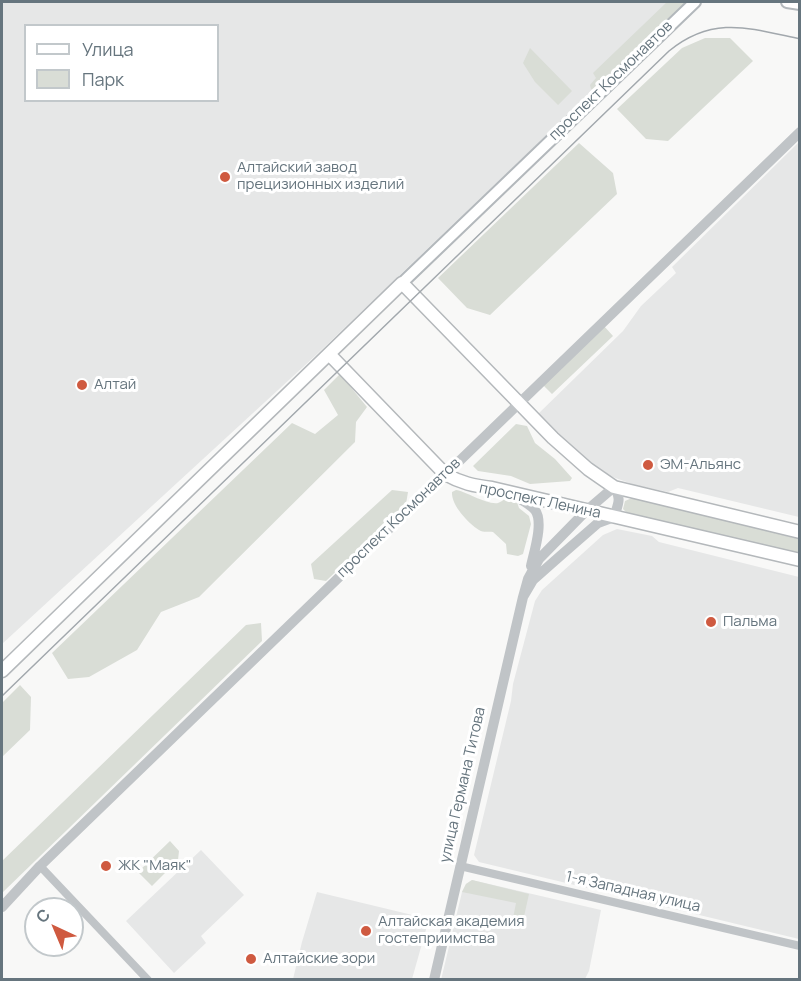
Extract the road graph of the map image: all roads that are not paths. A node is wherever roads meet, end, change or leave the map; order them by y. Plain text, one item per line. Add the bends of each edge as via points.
1 (695, 2) edge
2 (702, 2) edge
3 (787, 2) edge
4 (800, 4) edge
5 (679, 17) junction
6 (800, 132) edge
7 (402, 283) junction
8 (329, 354) junction
9 (519, 403) junction
10 (445, 474) junction
11 (614, 487) junction
12 (508, 492) junction
13 (586, 511) junction
14 (614, 517) junction
15 (800, 532) edge
16 (800, 560) edge
17 (528, 579) junction
18 (523, 597) junction
19 (2, 671) edge
20 (40, 866) junction
21 (460, 866) junction
22 (2, 907) edge
23 (800, 946) edge
24 (148, 980) edge
25 (434, 980) edge

1 - 5 main road
2 - 5 main road
3 - 4 main road
5 - 7 main road, проспект Космонавтов
6 - 9 street, проспект Космонавтов
7 - 8 main road, проспект Космонавтов
7 - 9 main road, проспект Ленина
8 - 10 main road, проспект Ленина
8 - 19 main road, проспект Космонавтов
9 - 10 street, проспект Космонавтов
9 - 11 main road, проспект Ленина via 588,469
10 - 12 main road, проспект Ленина via 468,485
10 - 20 street, проспект Космонавтов
11 - 13 street
11 - 14 street via 619,501
11 - 15 main road, проспект Ленина
12 - 13 main road, проспект Ленина
12 - 17 street via 533,508 539,518
13 - 14 main road, проспект Ленина
13 - 17 street via 539,559
14 - 16 main road, проспект Ленина
14 - 18 street via 598,523 575,543 533,580
17 - 18 street, улица Германа Титова
18 - 21 street, улица Германа Титова
20 - 22 street, проспект Космонавтов
20 - 24 street
21 - 23 street, 1-я Западная улица
21 - 25 street, улица Германа Титова

